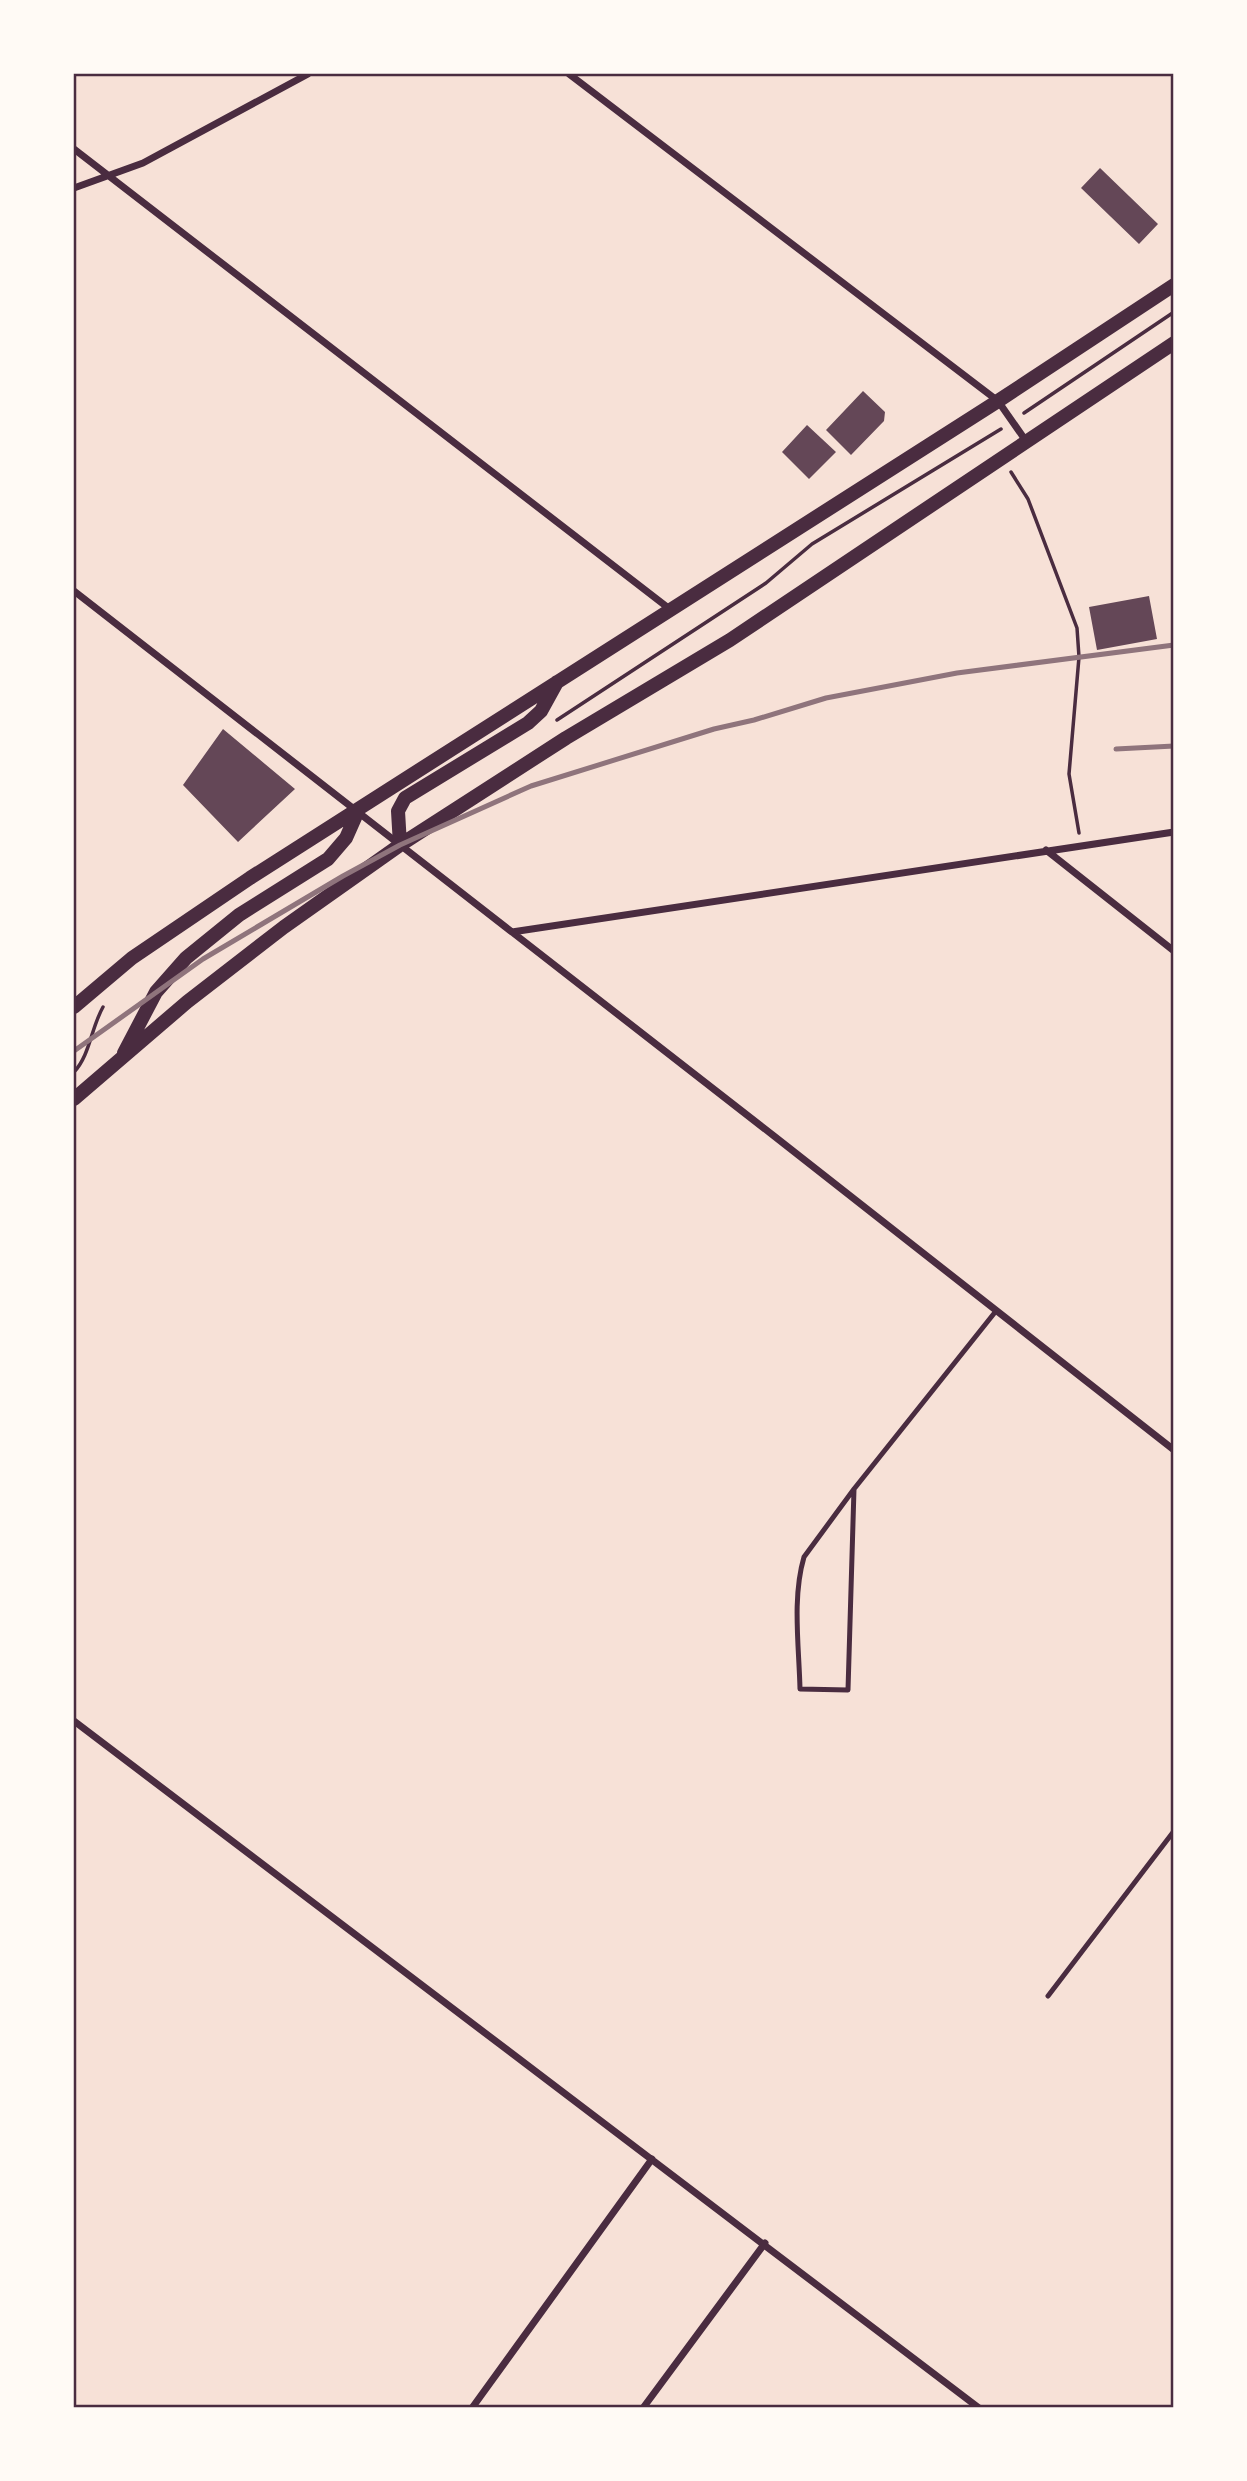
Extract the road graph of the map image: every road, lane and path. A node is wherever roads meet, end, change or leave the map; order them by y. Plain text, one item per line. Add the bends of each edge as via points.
1 (308, 74) edge
2 (569, 74) edge
3 (74, 149) edge
4 (108, 175) junction
5 (74, 188) edge
6 (1174, 285) edge
7 (1174, 312) edge
8 (1174, 343) edge
9 (998, 401) junction
10 (1012, 421) junction
11 (1026, 441) junction
12 (1001, 458) junction
13 (74, 591) edge
14 (671, 610) junction
15 (557, 681) junction
16 (554, 722) dead end
17 (358, 811) junction
18 (1174, 832) edge
19 (400, 845) junction
20 (1082, 845) junction
21 (1045, 850) junction
22 (512, 932) junction
23 (1174, 951) edge
24 (74, 1007) edge
25 (120, 1060) junction
26 (74, 1099) edge
27 (996, 1311) junction
28 (1174, 1450) edge
29 (854, 1489) junction
30 (74, 1721) edge
31 (1174, 1831) edge
32 (1048, 1996) dead end
33 (652, 2160) junction
34 (765, 2243) junction
35 (472, 2407) edge
36 (643, 2407) edge
37 (979, 2407) edge

1 - 4 street via 143,163
2 - 9 street
3 - 4 street
4 - 5 street
4 - 14 street
6 - 9 main road
7 - 10 path
8 - 11 main road
9 - 10 street
9 - 14 main road
10 - 11 street
10 - 16 path via 812,544 766,583
11 - 12 main road
12 - 19 main road via 730,640
12 - 20 path via 1028,499 1077,628 1079,657 1069,774
13 - 17 street
14 - 15 main road
15 - 17 main road
15 - 19 main road via 541,711 528,723 405,798 398,811
17 - 19 street
17 - 24 main road via 132,958
17 - 25 main road via 346,838 328,859 239,915 186,958 156,992
18 - 20 street
19 - 22 street
19 - 25 main road via 273,935
20 - 21 street
21 - 22 street
21 - 23 street
22 - 27 street
25 - 26 main road
27 - 28 street
27 - 29 lane
29 - 29 lane via 848,1690 800,1689 800,1568
30 - 33 street
31 - 32 lane
33 - 34 street
33 - 35 street
34 - 36 street
34 - 37 street

